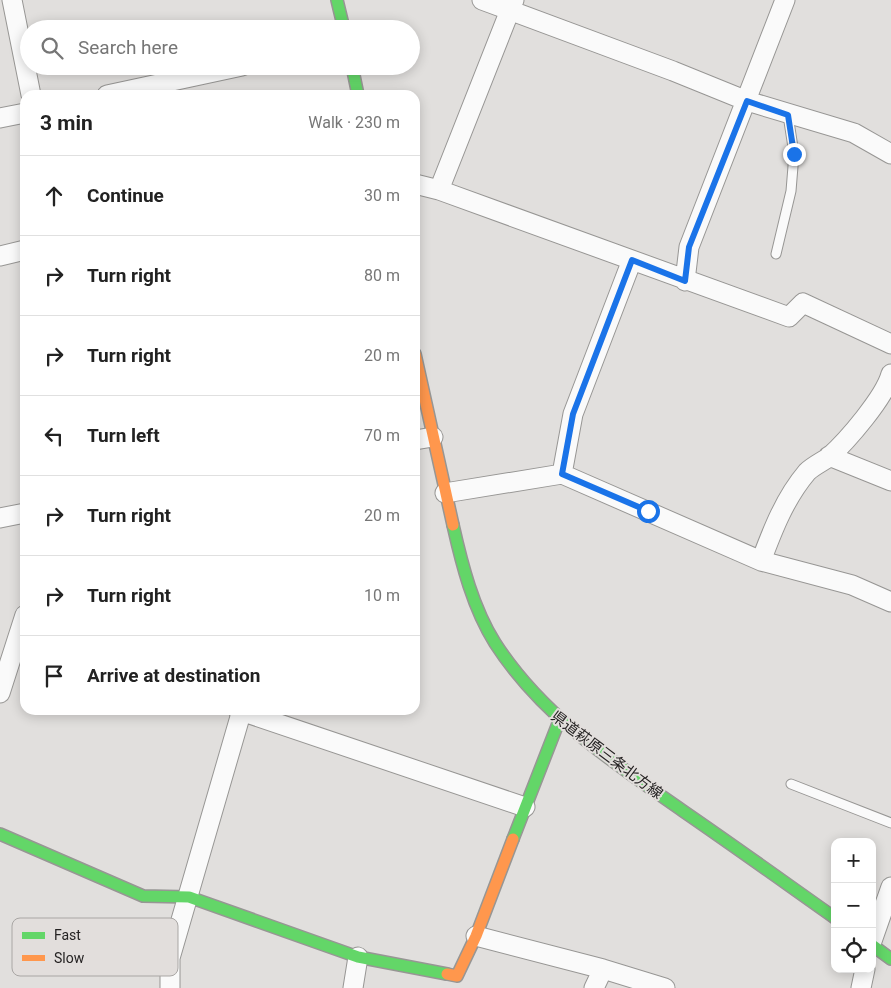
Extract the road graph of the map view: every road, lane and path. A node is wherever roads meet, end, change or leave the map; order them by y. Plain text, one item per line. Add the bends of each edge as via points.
1 (12, 0) edge
2 (338, 0) edge
3 (482, 0) edge
4 (786, 0) edge
5 (512, 5) edge
6 (342, 20) edge
7 (20, 40) edge
8 (27, 75) edge
9 (200, 75) edge
10 (354, 75) edge
11 (30, 90) edge
12 (130, 90) edge
13 (357, 90) edge
14 (747, 101) junction
15 (20, 114) edge
16 (788, 115) junction
17 (0, 118) edge
18 (891, 154) edge
19 (420, 185) edge
20 (439, 190) junction
21 (20, 251) edge
22 (776, 254) dead end
23 (0, 256) edge
24 (632, 260) junction
25 (685, 281) junction
26 (891, 344) edge
27 (891, 374) edge
28 (420, 401) edge
29 (424, 438) edge
30 (830, 456) junction
31 (562, 474) junction
32 (891, 481) edge
33 (445, 493) junction
34 (20, 514) edge
35 (0, 518) edge
36 (761, 561) junction
37 (891, 602) edge
38 (20, 645) edge
39 (0, 693) edge
40 (239, 715) edge
41 (255, 715) edge
42 (559, 721) junction
43 (791, 784) dead end
44 (525, 807) junction
45 (891, 823) edge
46 (0, 834) edge
47 (891, 887) edge
48 (189, 898) junction
49 (831, 915) edge
50 (876, 930) edge
51 (178, 933) edge
52 (476, 936) junction
53 (876, 948) edge
54 (358, 957) junction
55 (891, 959) edge
56 (603, 969) junction
57 (864, 973) edge
58 (353, 988) edge
59 (594, 988) edge
60 (665, 988) edge
61 (861, 988) edge

1 - 7 street
2 - 6 main road
3 - 5 street
4 - 14 street
5 - 14 street
5 - 20 street
8 - 11 street
9 - 12 street
10 - 13 main road
14 - 16 street
14 - 25 street via 689,247
15 - 17 street
16 - 18 street via 854,133
16 - 22 lane via 794,154 791,191
19 - 20 street
20 - 24 street
21 - 23 street
24 - 25 street
24 - 31 street via 573,414
25 - 26 street via 790,317 803,303
27 - 30 street via 867,415
28 - 29 main road, 県道萩原三条北方線
29 - 33 main road, 県道萩原三条北方線
30 - 32 street
30 - 36 street via 808,471 794,492 776,520
31 - 33 street
31 - 36 street
33 - 42 main road, 県道萩原三条北方線 via 469,585 494,640 533,695
34 - 35 street
36 - 37 street via 852,585
38 - 39 street
40 - 48 street
41 - 44 street
42 - 44 main road
42 - 49 main road, 県道萩原三条北方線
43 - 45 lane
44 - 52 main road
46 - 48 main road via 143,896
47 - 50 street
48 - 51 street
48 - 54 main road
52 - 54 main road via 457,976
52 - 56 street
53 - 55 main road
54 - 58 street
56 - 59 street
56 - 60 street
57 - 61 street

